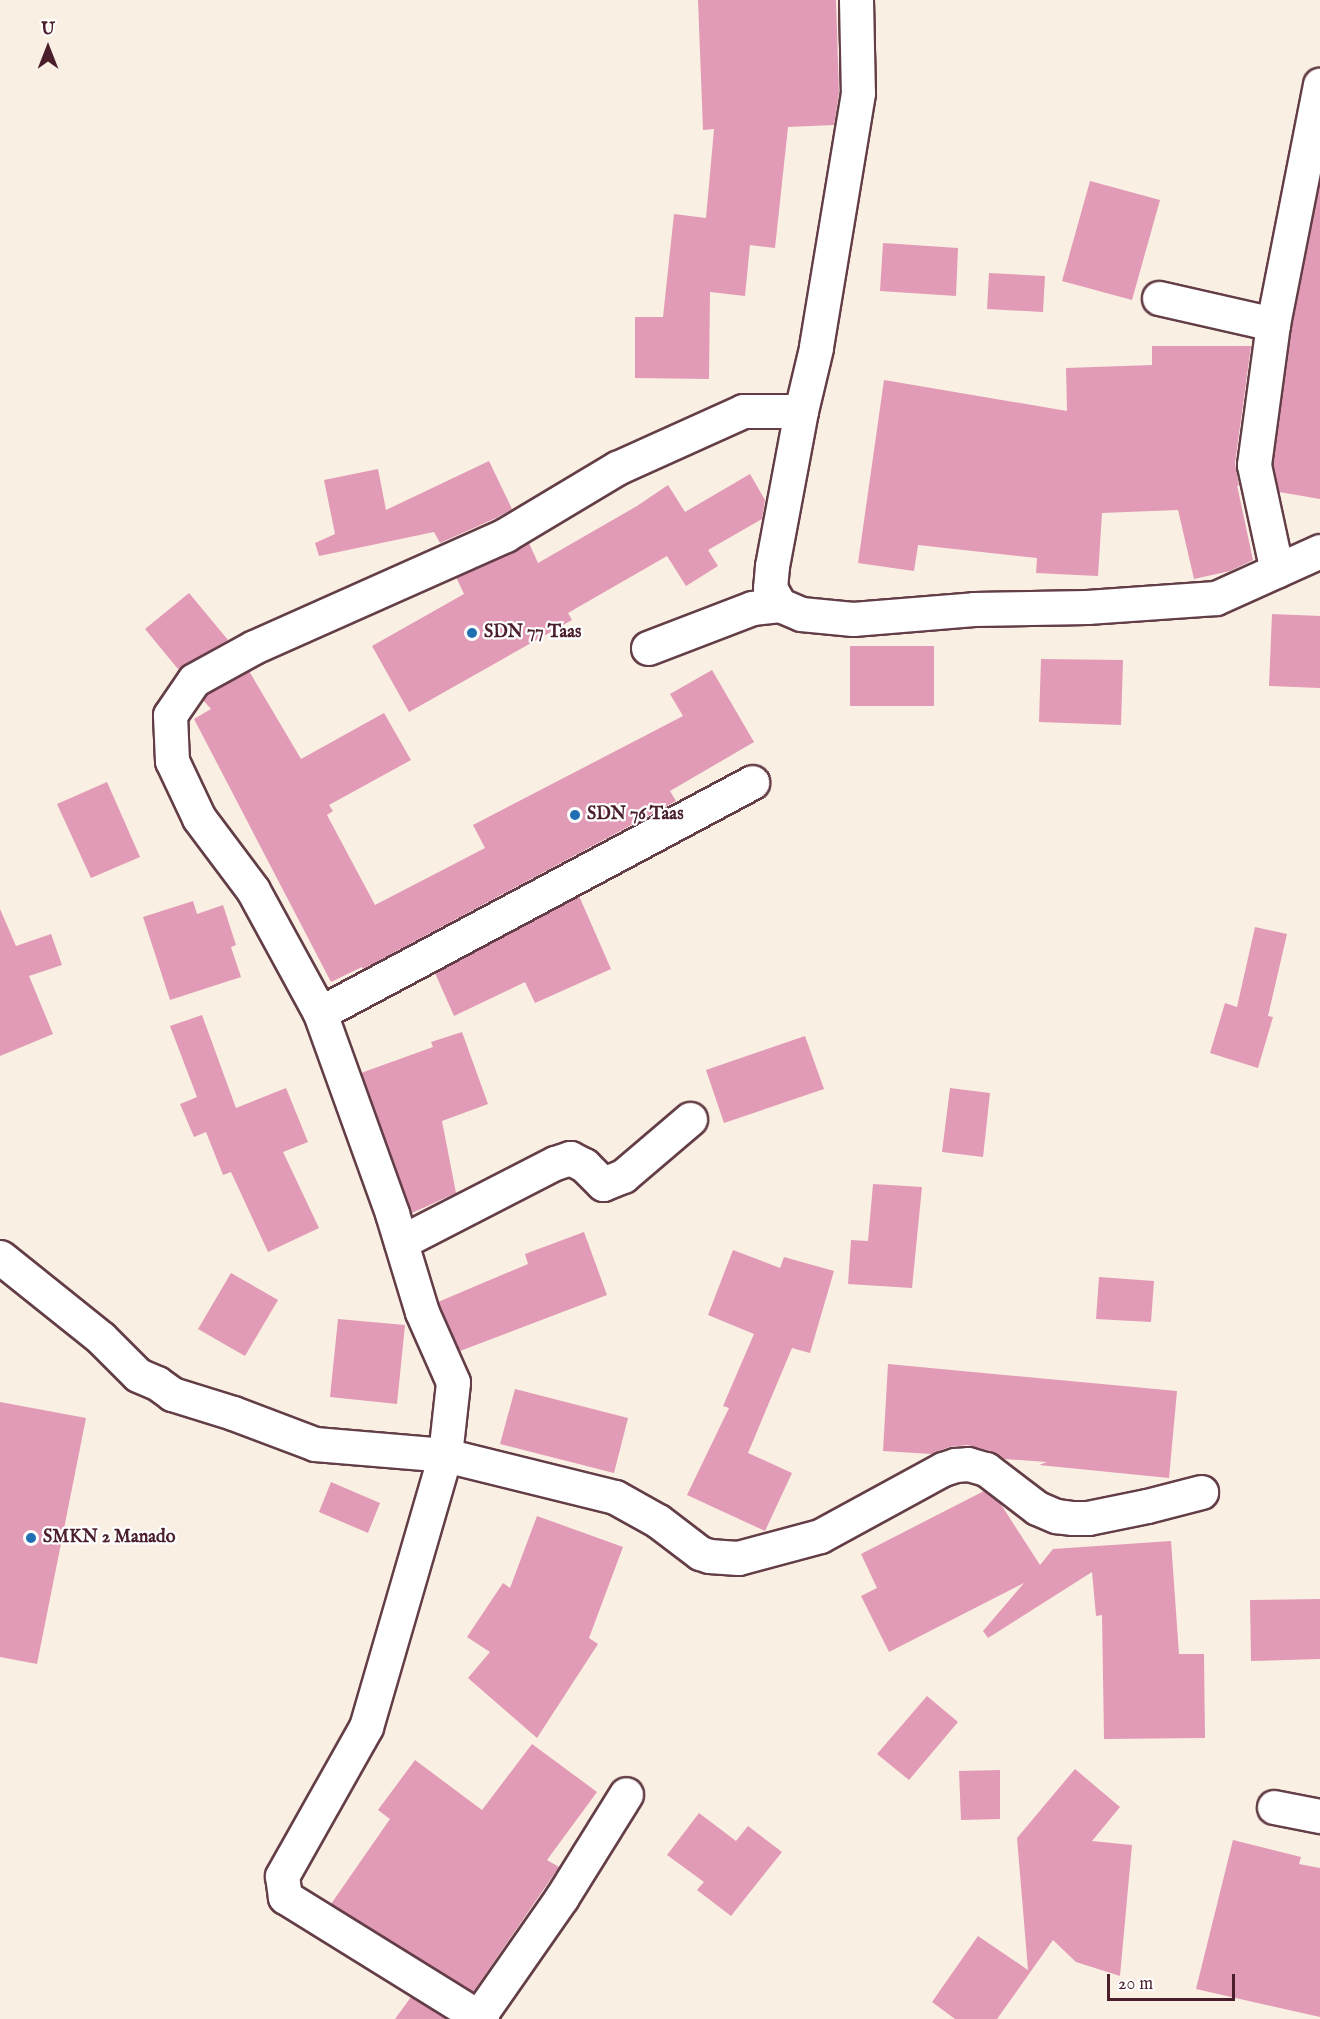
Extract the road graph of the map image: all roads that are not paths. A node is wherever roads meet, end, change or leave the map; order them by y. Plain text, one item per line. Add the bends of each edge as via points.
1 (856, 0) edge
2 (1320, 85) edge
3 (1159, 298) dead end
4 (1273, 324) junction
5 (801, 411) junction
6 (1320, 551) edge
7 (1277, 571) junction
8 (780, 605) junction
9 (648, 648) dead end
10 (752, 782) dead end
11 (320, 1013) junction
12 (690, 1119) dead end
13 (401, 1242) junction
14 (0, 1257) edge
15 (445, 1455) junction
16 (1201, 1492) dead end
17 (626, 1794) dead end
18 (1274, 1807) dead end
19 (1320, 1816) edge
20 (479, 2018) edge

1 - 5 street via 858,93 816,348
2 - 4 street
3 - 4 street
4 - 7 street via 1254,465
5 - 8 street via 772,567 770,588
5 - 11 street via 743,411 617,468 505,535 254,647 194,680 170,715 172,760 199,818 253,890
6 - 7 street
7 - 8 street via 1216,598 1087,607 974,609 853,619 801,615
8 - 9 street via 752,608
10 - 11 street
11 - 13 street
12 - 13 street via 623,1176 603,1184 584,1165 570,1158
13 - 15 street via 422,1312 453,1382
14 - 15 street via 101,1338 138,1375 172,1394 315,1444
15 - 16 street via 615,1497 658,1521 700,1553 723,1558 767,1552 820,1536 943,1469 968,1464 986,1469 1037,1508 1056,1516 1088,1518
15 - 20 street via 366,1727 282,1876 285,1897
17 - 20 street
18 - 19 street

